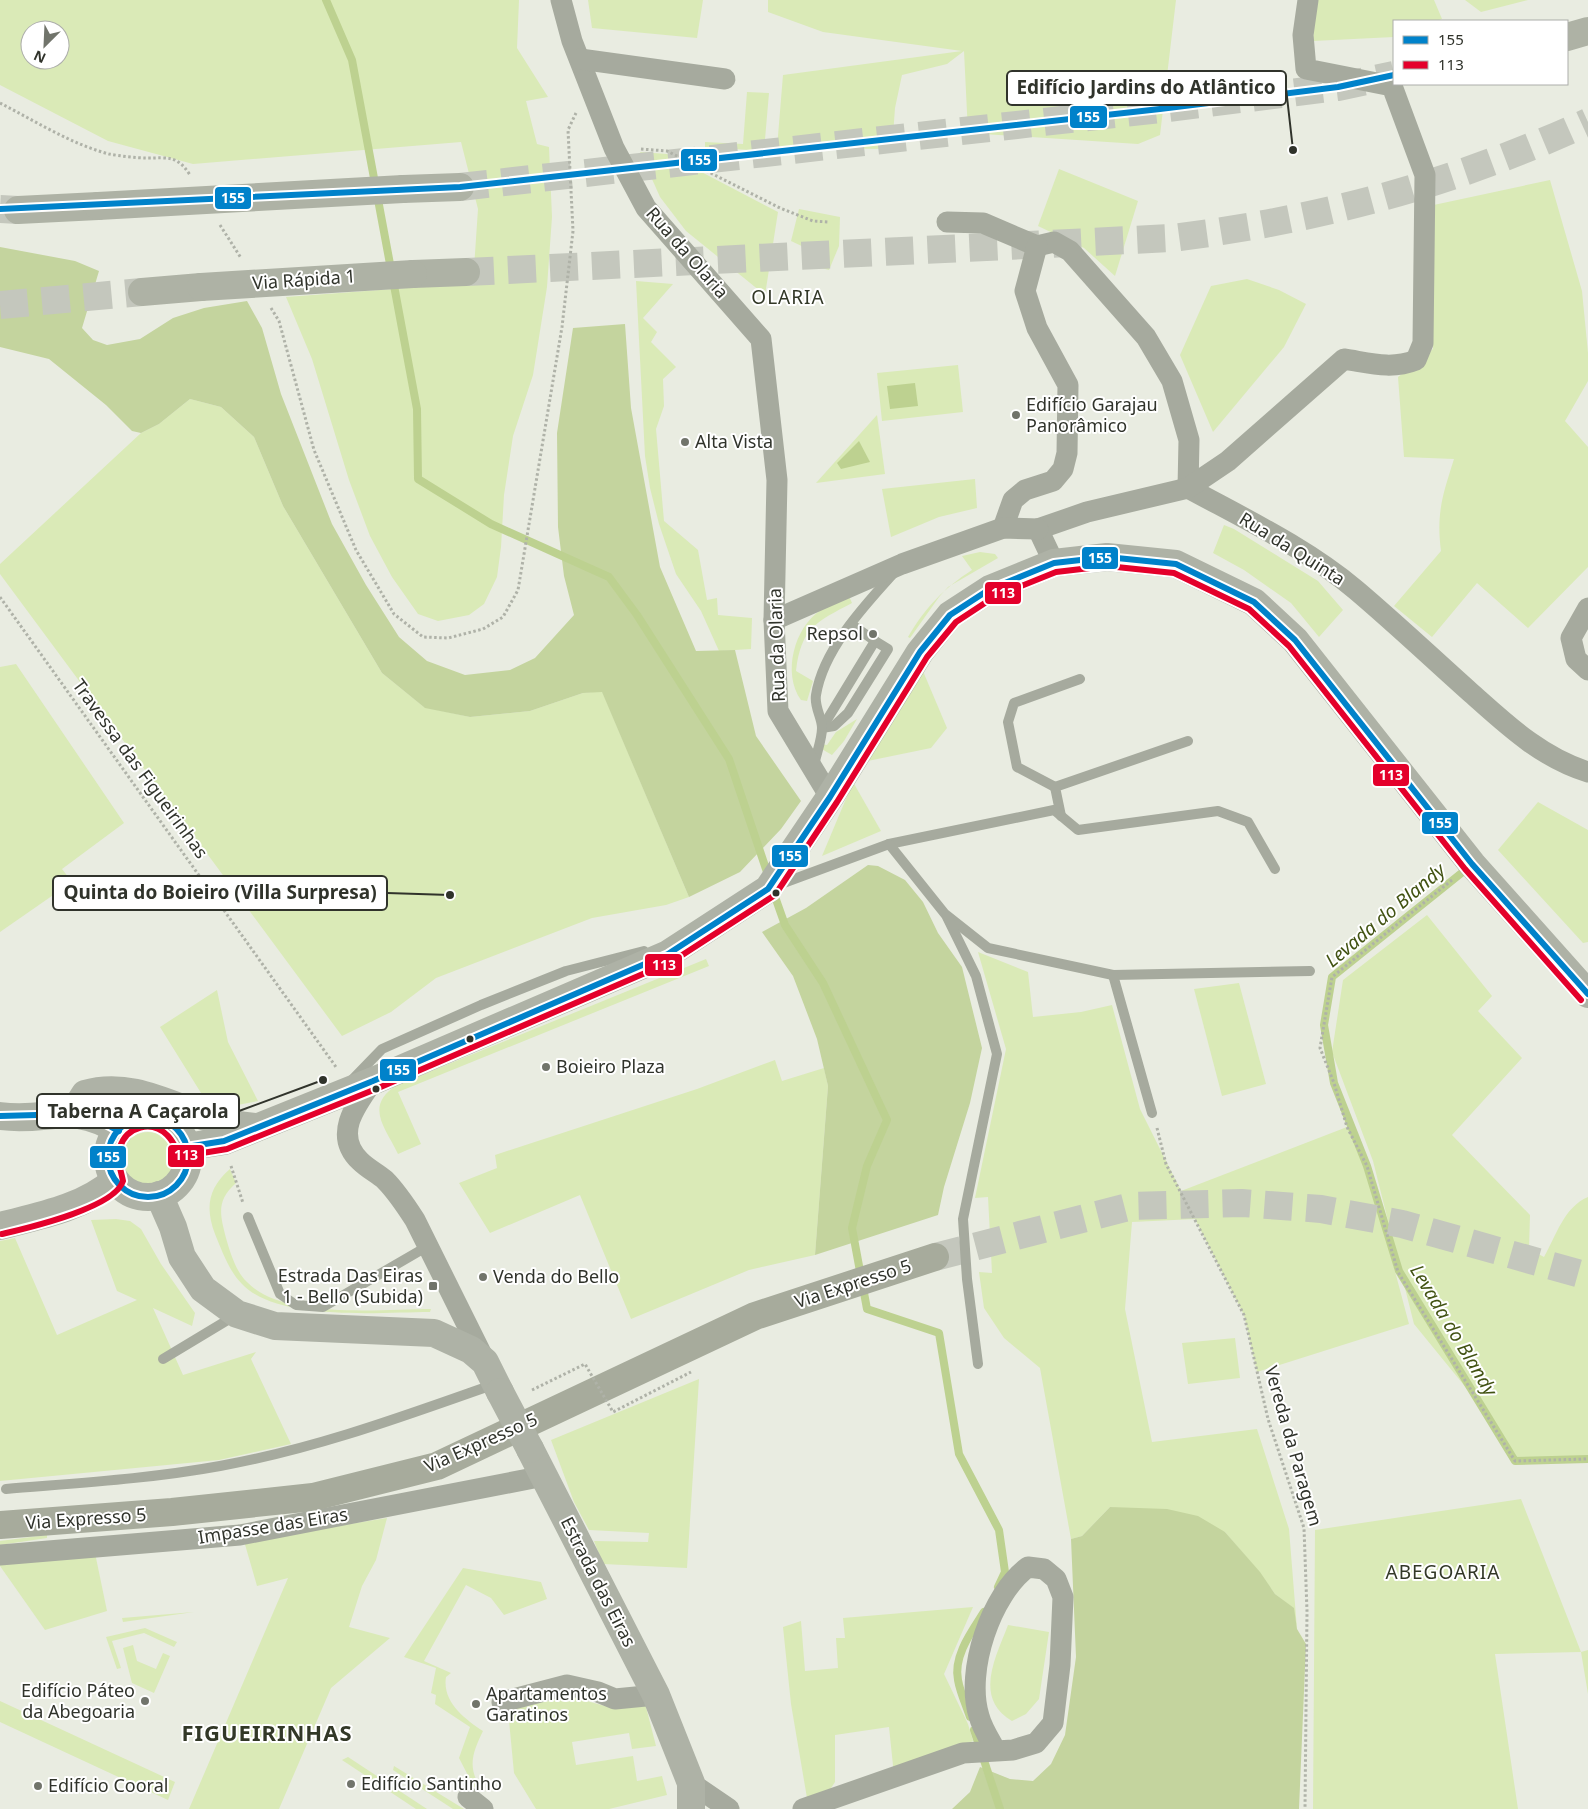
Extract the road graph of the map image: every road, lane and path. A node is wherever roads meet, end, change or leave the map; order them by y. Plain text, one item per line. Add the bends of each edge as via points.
1 (561, 0) edge
2 (1308, 0) edge
3 (1588, 31) edge
4 (1568, 37) edge
5 (580, 59) junction
6 (725, 79) dead end
7 (593, 96) junction
8 (0, 103) edge
9 (635, 149) dead end
10 (192, 180) dead end
11 (460, 187) tunnel mouth
12 (18, 210) tunnel mouth
13 (218, 221) dead end
14 (828, 222) dead end
15 (947, 222) dead end
16 (1037, 246) junction
17 (243, 263) dead end
18 (466, 272) tunnel mouth
19 (142, 292) tunnel mouth
20 (269, 304) dead end
21 (1188, 488) junction
22 (1003, 528) junction
23 (1038, 529) junction
24 (1054, 563) junction
25 (902, 564) junction
26 (0, 597) edge
27 (1588, 608) edge
28 (774, 620) junction
29 (851, 624) junction
30 (875, 641) junction
31 (1588, 670) edge
32 (1080, 680) dead end
33 (822, 728) junction
34 (1188, 741) dead end
35 (813, 768) junction
36 (1588, 772) edge
37 (1055, 787) junction
38 (830, 797) junction
39 (1061, 816) junction
40 (888, 844) junction
41 (1472, 864) junction
42 (1275, 869) dead end
43 (768, 889) junction
44 (946, 914) junction
45 (713, 924) junction
46 (1310, 971) dead end
47 (1113, 975) junction
48 (1588, 994) edge
49 (342, 1081) junction
50 (373, 1081) junction
51 (73, 1113) junction
52 (1152, 1113) joint
53 (0, 1116) edge
54 (258, 1127) junction
55 (118, 1131) junction
56 (186, 1147) junction
57 (229, 1158) dead end
58 (114, 1181) junction
59 (159, 1195) junction
60 (248, 1217) joint
61 (0, 1226) edge
62 (428, 1246) junction
63 (935, 1257) tunnel mouth
64 (237, 1314) junction
65 (163, 1359) dead end
66 (978, 1364) dead end
67 (691, 1372) dead end
68 (494, 1379) junction
69 (532, 1390) dead end
70 (1588, 1459) edge
71 (544, 1476) junction
72 (6, 1489) dead end
73 (0, 1525) edge
74 (0, 1555) edge
75 (656, 1695) junction
76 (502, 1702) dead end
77 (996, 1751) junction
78 (691, 1796) edge
79 (728, 1809) edge
80 (803, 1809) edge
81 (1305, 1809) edge

1 - 5 street, Rua da Olaria
2 - 21 street via 1303,35 1306,69 1392,86 1425,175 1423,344 1416,360 1402,366 1344,359 1228,461
3 - 4 highway
5 - 6 street
5 - 7 street, Rua da Olaria
7 - 20 path via 582,103 568,130 572,231 563,318 518,590 503,617 483,630 448,638 423,637 394,614 356,550 314,450 279,321
7 - 28 street, Rua da Olaria via 614,148 646,208 760,339 777,480
8 - 10 path via 66,137 109,154 146,158 167,156 182,163
9 - 14 path via 666,150 780,208 813,221
11 - 12 highway, bridge
13 - 17 path
15 - 16 street via 983,223
16 - 21 street via 1054,242 1070,250 1146,337 1172,381 1184,423 1188,440
16 - 22 street via 1025,291 1037,328 1068,385 1067,453 1063,469 1053,481 1025,490 1013,500
18 - 19 highway, Via Rápida 1, bridge
21 - 23 street via 1087,512
21 - 36 street, Rua da Quinta via 1321,564 1356,590 1524,740 1568,766
22 - 23 street
22 - 25 street
23 - 24 street
24 - 38 main road via 990,589 950,616 920,652
24 - 41 main road via 1107,557 1176,564 1254,602 1295,640
25 - 28 street
25 - 29 lane via 863,606
26 - 49 path, Travessa das Figueirinhas
27 - 31 street via 1571,638 1576,659
28 - 35 street, Rua da Olaria via 778,711
29 - 30 lane
29 - 33 lane via 826,664 816,693 815,705
30 - 33 lane
30 - 33 lane via 888,649 848,713 834,726
32 - 37 lane via 1014,703 1008,722 1017,767
33 - 35 lane
34 - 37 lane
35 - 38 street, Rua da Olaria
37 - 39 lane
38 - 43 main road
39 - 40 lane via 1054,810
39 - 42 lane via 1078,830 1218,811 1248,822
40 - 43 lane
40 - 44 lane
41 - 48 main road
41 - 70 path via 1332,977 1320,1048 1347,1127 1367,1166 1398,1272 1515,1461
43 - 45 main road
44 - 47 lane via 988,948
44 - 66 lane via 976,976 997,1054 963,1219
45 - 49 lane via 657,948 566,971 482,1005 382,1049 348,1084
45 - 50 main road via 668,954
46 - 47 lane
47 - 52 lane
49 - 50 main road
49 - 54 main road
50 - 62 street, Estrada das Eiras via 353,1108 346,1137 360,1161 401,1198
51 - 53 main road via 21,1118
51 - 54 main road via 85,1094 101,1089 121,1090 219,1121
51 - 55 main road via 85,1114
52 - 81 path, Vereda da Paragem via 1166,1164 1244,1315 1268,1418 1304,1528 1307,1611
54 - 56 main road via 224,1141
55 - 56 main road via 134,1119 160,1118 180,1133
55 - 58 main road via 108,1154
56 - 59 main road via 184,1172 177,1184
57 - 60 path
58 - 59 main road via 136,1195
58 - 61 main road via 105,1189 57,1211
59 - 64 main road, Estrada das Eiras via 182,1257 203,1289
60 - 62 lane via 280,1294 296,1304 323,1307
62 - 68 street, Estrada das Eiras
63 - 73 main road, Via Expresso 5 via 755,1316 437,1466 313,1496 172,1512
64 - 65 lane
64 - 68 main road, Estrada das Eiras via 275,1326 434,1333 471,1350
67 - 69 path, bridge via 613,1412 584,1364
68 - 71 main road, Estrada das Eiras, bridge
68 - 72 lane via 361,1431 307,1447 220,1466 120,1480
71 - 74 street, Impasse das Eiras via 240,1535
71 - 75 main road, Estrada das Eiras
75 - 76 street via 615,1700 567,1685
75 - 78 main road, Estrada das Eiras
77 - 77 street via 1036,1744 1053,1723 1060,1665 1062,1596 1056,1579 1044,1569 1028,1566 1018,1574 1006,1589 984,1636 976,1671 978,1716
77 - 80 street via 963,1753
78 - 79 street

